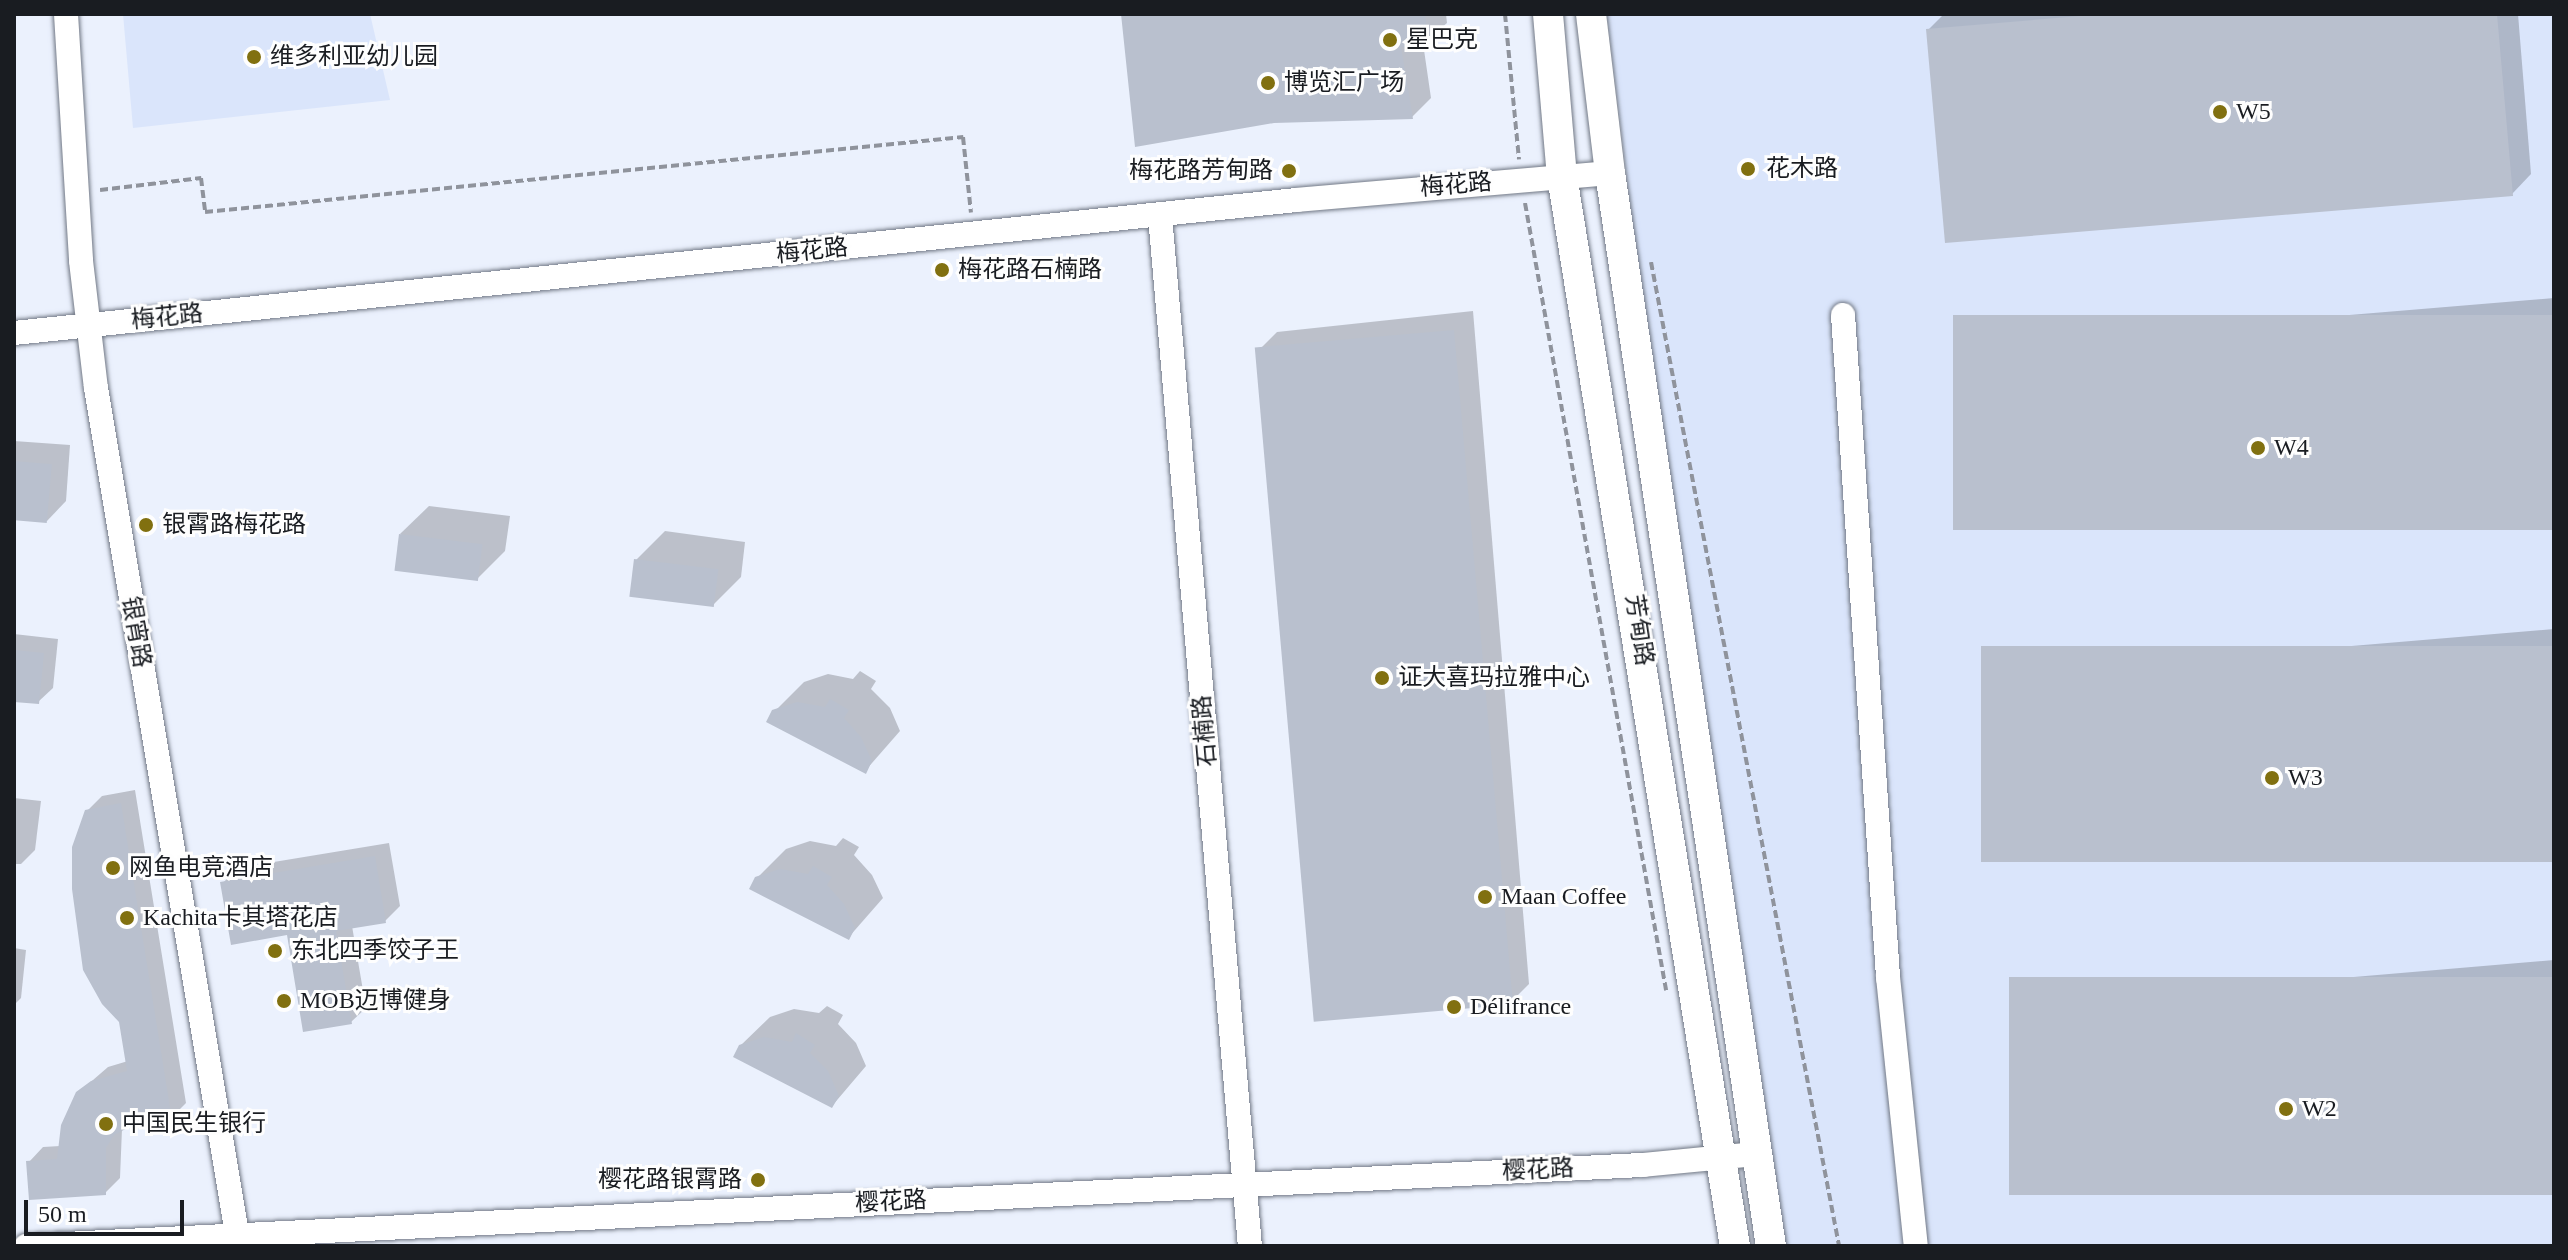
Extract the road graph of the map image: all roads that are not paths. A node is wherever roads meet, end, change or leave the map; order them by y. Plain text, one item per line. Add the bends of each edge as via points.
1 (66, 14) edge
2 (1548, 14) edge
3 (1591, 14) edge
4 (1610, 173) junction
5 (1562, 176) junction
6 (1160, 216) junction
7 (1843, 315) dead end
8 (87, 326) junction
9 (14, 333) edge
10 (1756, 1154) junction
11 (1719, 1159) junction
12 (1245, 1184) junction
13 (238, 1241) edge
14 (26, 1246) edge
15 (1250, 1246) edge
16 (1735, 1246) edge
17 (1771, 1246) edge
18 (1916, 1246) edge

1 - 8 street, 银宵路
2 - 5 main road, 芳甸路
3 - 4 main road, 芳甸路
4 - 5 street, 梅花路
4 - 10 main road, 芳甸路
5 - 6 street, 梅花路
5 - 11 main road, 芳甸路 via 1645,664
6 - 8 street, 梅花路
6 - 12 street, 石楠路
7 - 18 street via 1888,977
8 - 9 street, 梅花路
8 - 13 street, 银宵路
10 - 11 street, 樱花路
10 - 17 main road, 芳甸路
11 - 12 street, 樱花路
11 - 16 main road, 芳甸路
12 - 13 street, 樱花路
12 - 15 street, 石楠路
13 - 14 street, 樱花路

